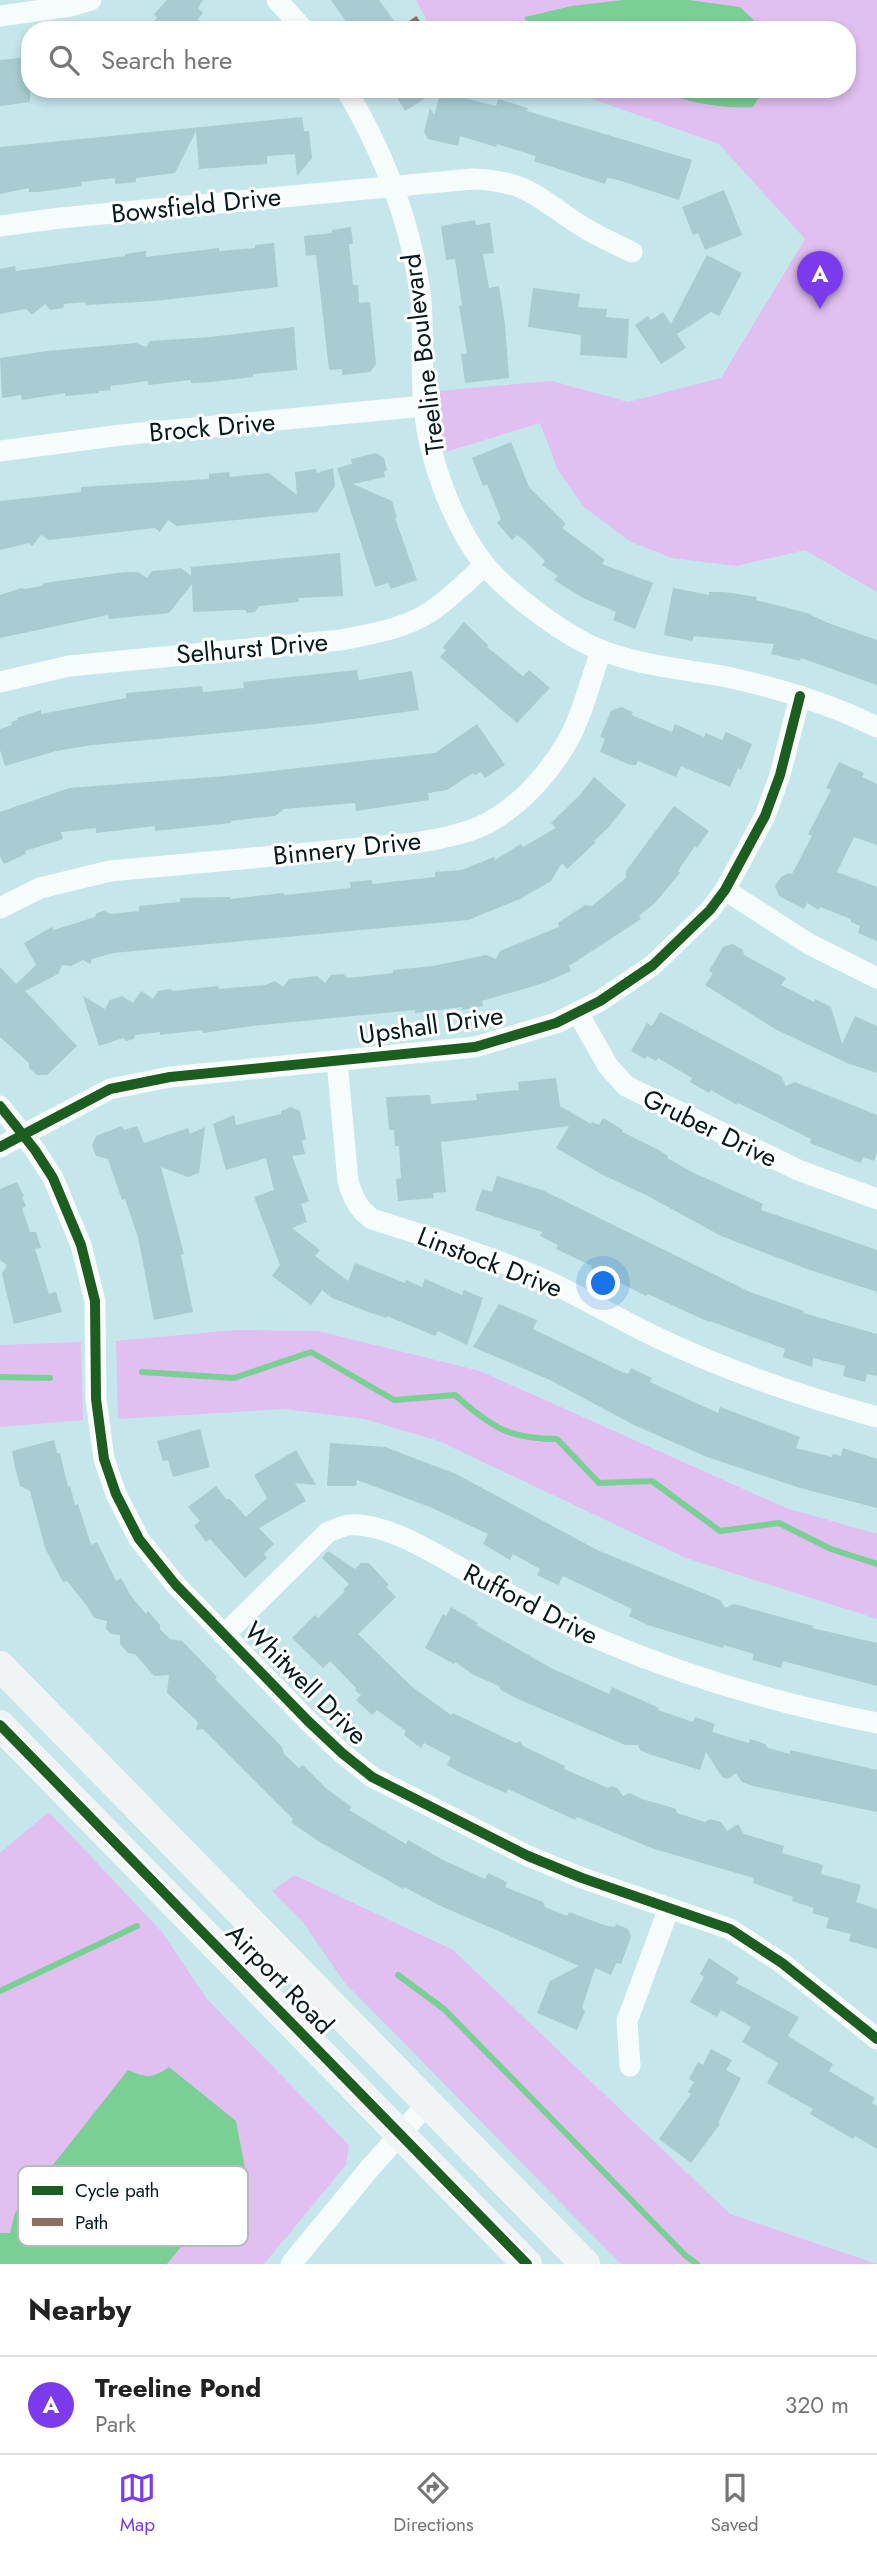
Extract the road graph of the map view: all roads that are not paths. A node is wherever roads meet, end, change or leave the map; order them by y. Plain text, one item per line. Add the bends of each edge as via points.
1 (91, 0) edge
2 (277, 0) edge
3 (0, 16) edge
4 (296, 21) edge
5 (351, 98) edge
6 (393, 187) junction
7 (0, 226) edge
8 (632, 252) dead end
9 (424, 406) junction
10 (0, 451) edge
11 (485, 565) junction
12 (601, 651) junction
13 (0, 682) edge
14 (800, 696) junction
15 (877, 727) edge
16 (726, 890) junction
17 (0, 908) edge
18 (877, 978) edge
19 (578, 1013) junction
20 (337, 1061) junction
21 (0, 1106) edge
22 (23, 1134) junction
23 (0, 1147) edge
24 (877, 1199) edge
25 (877, 1417) edge
26 (224, 1635) junction
27 (0, 1666) edge
28 (877, 1723) edge
29 (0, 1725) edge
30 (669, 1908) junction
31 (877, 2039) edge
32 (630, 2066) dead end
33 (428, 2103) junction
34 (400, 2135) junction
35 (290, 2264) edge
36 (527, 2264) edge
37 (585, 2264) edge

1 - 3 street
2 - 4 street
5 - 6 street, Treeline Boulevard
6 - 7 street, Bowsfield Drive
6 - 8 street, Bowsfield Drive via 472,179 511,183
6 - 9 street, Treeline Boulevard via 420,290
9 - 10 street, Brock Drive
9 - 11 street, Treeline Boulevard via 440,481
11 - 12 street, Treeline Boulevard via 535,610
11 - 13 street, Selhurst Drive via 433,611 372,634 69,666
12 - 14 street, Treeline Boulevard
12 - 17 street, Binnery Drive via 569,740 528,792 488,823 415,843 110,871 40,888
14 - 15 street, Treeline Boulevard
14 - 16 street, Upshall Drive via 765,816
16 - 18 street via 809,944
16 - 19 street, Upshall Drive via 653,965
19 - 20 street, Upshall Drive via 526,1034 475,1047
19 - 24 street, Gruber Drive via 608,1066 626,1086 798,1170
20 - 22 street, Upshall Drive via 127,1084 92,1096
20 - 25 street, Linstock Drive via 348,1181 357,1205 372,1219 537,1277 651,1335 744,1374
21 - 22 street, Whitwell Drive
22 - 23 street, Upshall Drive
22 - 26 street, Whitwell Drive via 53,1178 89,1272 95,1301 97,1418 116,1494 151,1556
26 - 28 street, Rufford Drive via 328,1532 364,1525 429,1551 557,1620 653,1661 772,1699
26 - 30 street, Whitwell Drive via 342,1754 372,1777 528,1856
27 - 33 main road, Airport Road
29 - 34 main road, Airport Road
30 - 31 street, Whitwell Drive via 730,1929 754,1943
30 - 32 street via 627,2021
33 - 34 street
33 - 37 main road, Airport Road
34 - 35 street
34 - 36 main road, Airport Road

